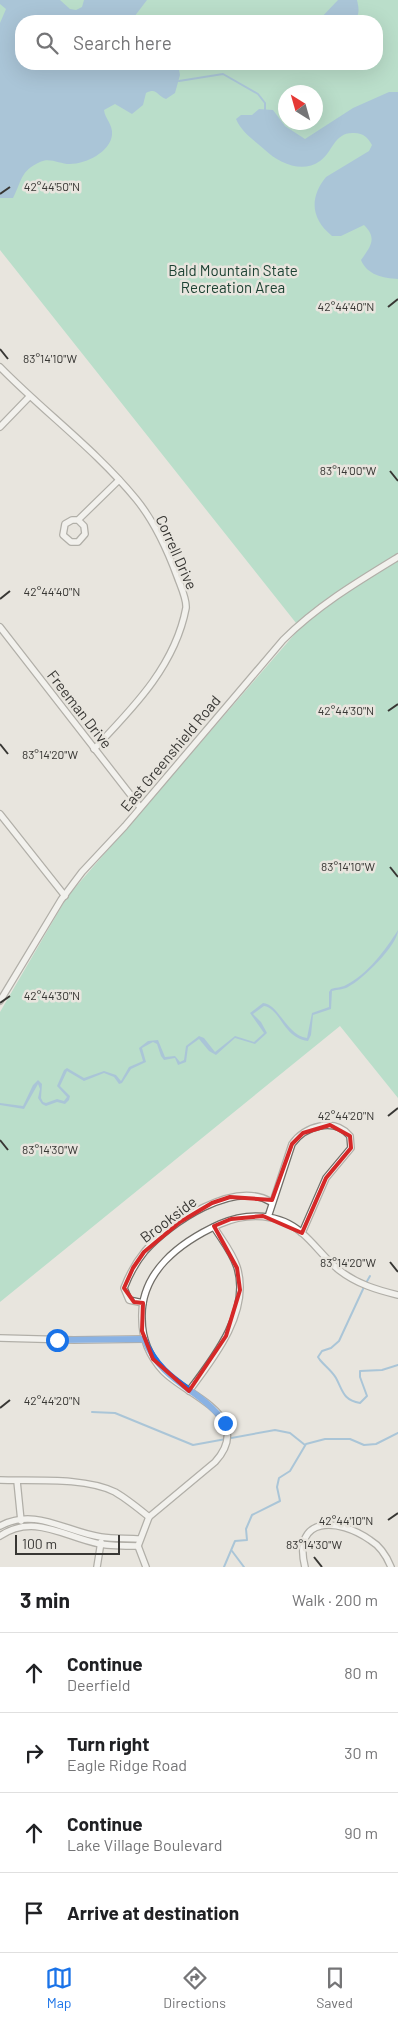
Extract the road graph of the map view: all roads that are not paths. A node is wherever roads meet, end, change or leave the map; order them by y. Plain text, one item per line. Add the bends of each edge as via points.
1 (0, 367) edge
2 (29, 397) junction
3 (0, 427) edge
4 (119, 480) junction
5 (78, 520) junction
6 (398, 557) edge
7 (0, 627) edge
8 (94, 749) junction
9 (140, 807) junction
10 (0, 814) edge
11 (64, 896) junction
12 (2, 992) edge
13 (0, 1001) edge
14 (271, 1202) junction
15 (268, 1217) junction
16 (214, 1227) junction
17 (302, 1233) junction
18 (398, 1295) edge
19 (143, 1303) junction
20 (0, 1338) edge
21 (144, 1339) junction
22 (189, 1391) junction
23 (0, 1480) edge
24 (17, 1481) junction
25 (149, 1517) junction
26 (21, 1518) junction
27 (0, 1526) edge
28 (22, 1526) junction
29 (0, 1536) edge
30 (101, 1537) junction
31 (140, 1540) junction
32 (100, 1544) junction
33 (138, 1546) junction
34 (98, 1567) edge
35 (146, 1567) edge
36 (305, 1567) edge
37 (392, 1567) edge

1 - 2 street, Correll Drive
2 - 3 street
2 - 4 street, Correll Drive
4 - 5 street
4 - 8 street, Correll Drive via 154,527 174,569 186,606 171,655 160,674
5 - 5 street via 84,526 85,534 81,540 71,542 63,535 63,527
6 - 9 street, East Greenshield Road via 348,587 296,627
7 - 8 street, Freeman Drive
8 - 9 street, Freeman Drive
9 - 11 street, East Greenshield Road
10 - 11 street
11 - 12 street, East Greenshield Road
12 - 13 street, East Greenshield Road
14 - 15 street
14 - 17 street via 297,1138 312,1128 330,1125 346,1131 352,1142 351,1148 326,1178
14 - 19 street, Brookside via 266,1198 249,1196 212,1203 180,1222 156,1241 133,1268 124,1288 129,1300
15 - 16 street via 231,1219
15 - 17 street
16 - 19 street via 162,1263 151,1278
16 - 22 street via 237,1268 239,1295 235,1316 226,1336
17 - 18 street via 340,1271 374,1289
19 - 21 street
20 - 21 street
21 - 22 street via 157,1364
22 - 25 street via 225,1423 228,1433 223,1454
23 - 24 street
24 - 25 street via 94,1485 113,1491
24 - 26 street
25 - 31 street
26 - 27 street
26 - 28 street
26 - 30 street via 44,1520
28 - 29 street
28 - 32 street via 38,1526
30 - 31 street
30 - 32 street
31 - 33 street
32 - 33 street
32 - 34 street
33 - 35 street
36 - 37 street via 301,1551 304,1540 316,1526 323,1524 339,1526 371,1540

